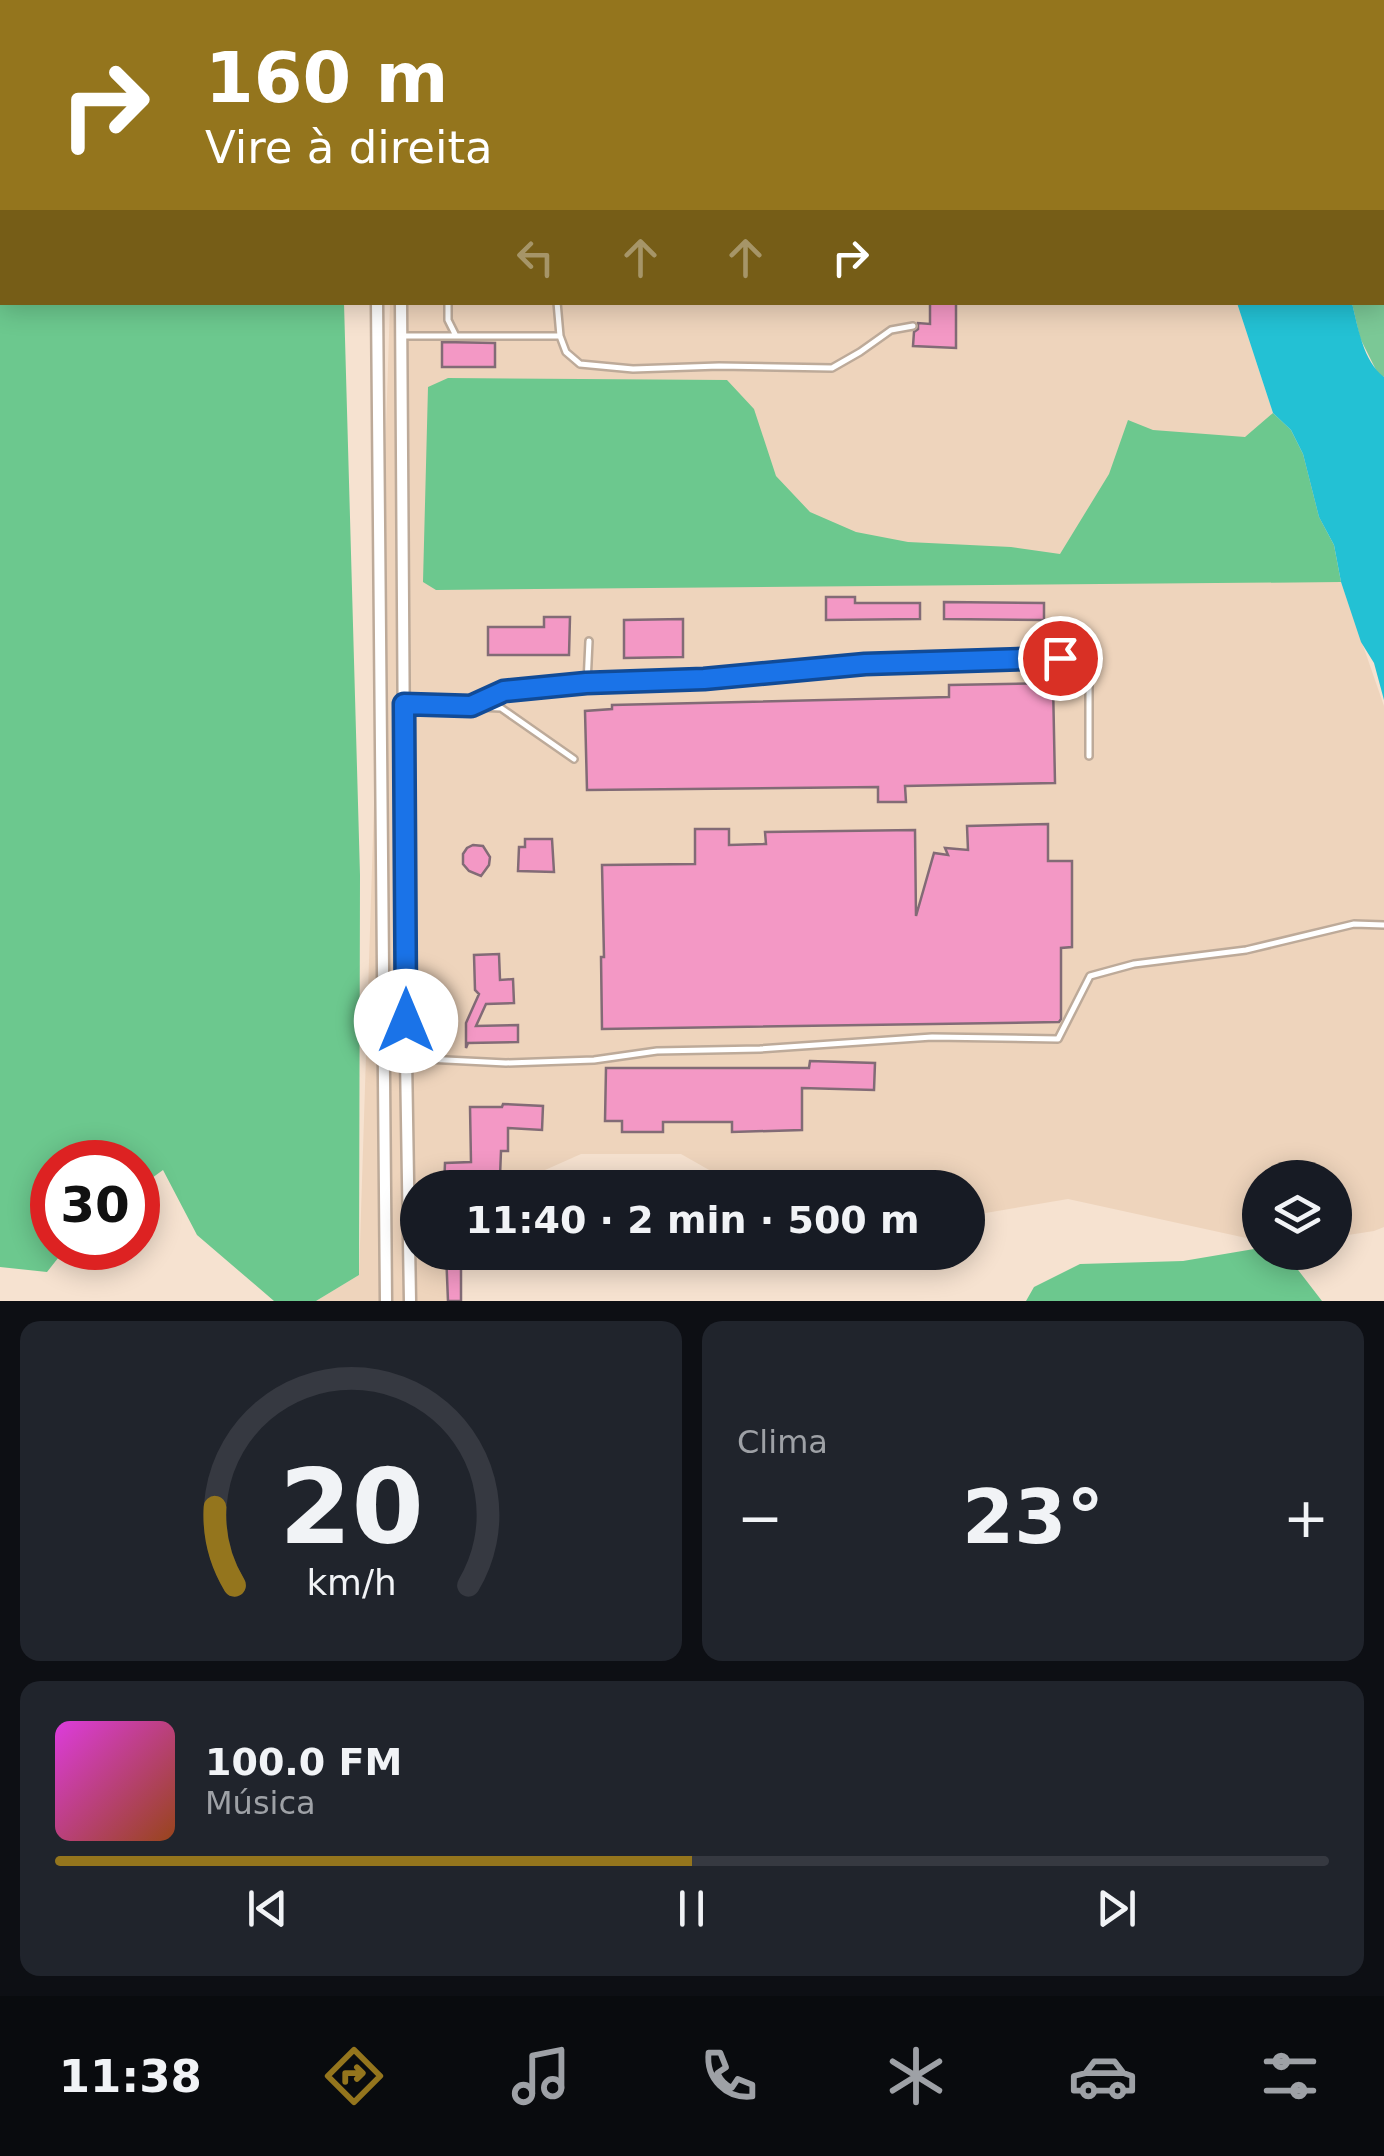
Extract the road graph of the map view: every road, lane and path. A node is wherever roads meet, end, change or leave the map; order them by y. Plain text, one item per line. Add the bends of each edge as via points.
1 (377, 305) edge
2 (401, 305) edge
3 (448, 305) edge
4 (557, 305) edge
5 (913, 326) dead end
6 (402, 336) junction
7 (456, 336) junction
8 (560, 336) junction
9 (589, 641) dead end
10 (586, 683) junction
11 (404, 704) junction
12 (471, 706) junction
13 (1089, 756) dead end
14 (574, 759) dead end
15 (1384, 925) edge
16 (406, 1058) junction
17 (384, 1060) junction
18 (386, 1301) edge
19 (410, 1301) edge

1 - 17 street
2 - 6 street
3 - 7 lane
4 - 8 lane
5 - 8 lane via 891,330 832,368 580,364
6 - 7 lane
6 - 11 street
7 - 8 lane
9 - 10 lane
10 - 12 lane via 504,691
10 - 13 lane via 865,664 1089,662
11 - 12 lane
11 - 16 street
12 - 14 lane via 500,708
15 - 16 lane via 1354,924 1090,976 1058,1039 932,1037 594,1060
16 - 17 street
16 - 19 street
17 - 18 street

